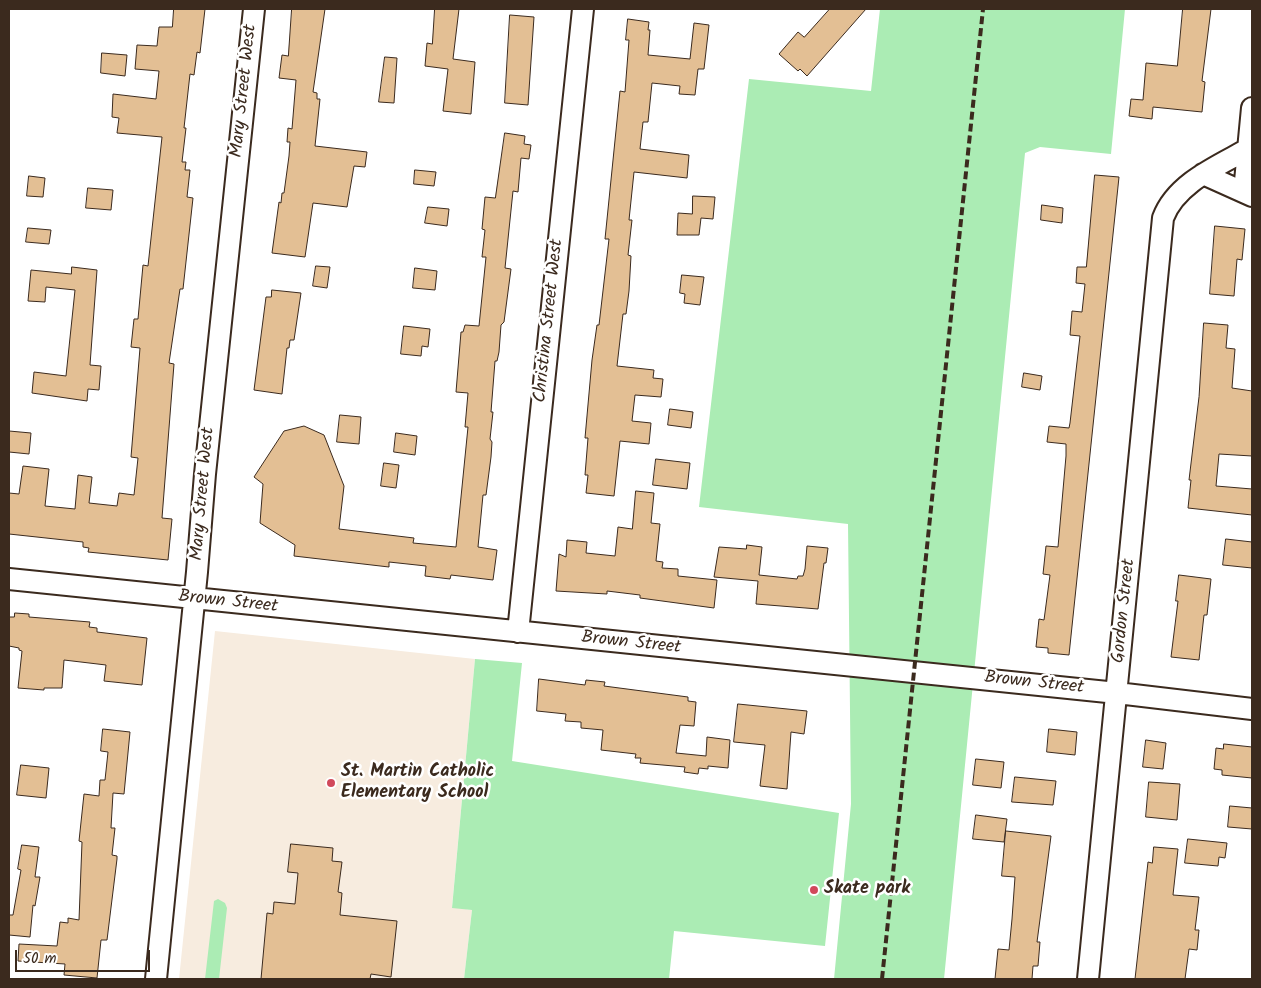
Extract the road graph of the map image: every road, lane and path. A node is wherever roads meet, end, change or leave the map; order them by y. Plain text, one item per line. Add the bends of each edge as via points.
1 (254, 9) edge
2 (583, 9) edge
3 (1252, 108) edge
4 (1250, 149) edge
5 (1203, 174) junction
6 (1248, 194) edge
7 (9, 580) edge
8 (194, 600) junction
9 (518, 632) junction
10 (1117, 693) junction
11 (1252, 709) edge
12 (156, 979) edge
13 (1088, 979) edge

1 - 8 street, Mary Street West via 204,474
2 - 9 street, Christina Street West
3 - 4 street
4 - 5 street, Gordon Street
4 - 6 street
5 - 6 street
5 - 10 street, Gordon Street via 1176,196 1167,206 1163,218
7 - 8 street, Brown Street
8 - 9 street, Brown Street
8 - 12 street, Mary Street West
9 - 10 street, Brown Street
10 - 11 street, Brown Street
10 - 13 street, Gordon Street

